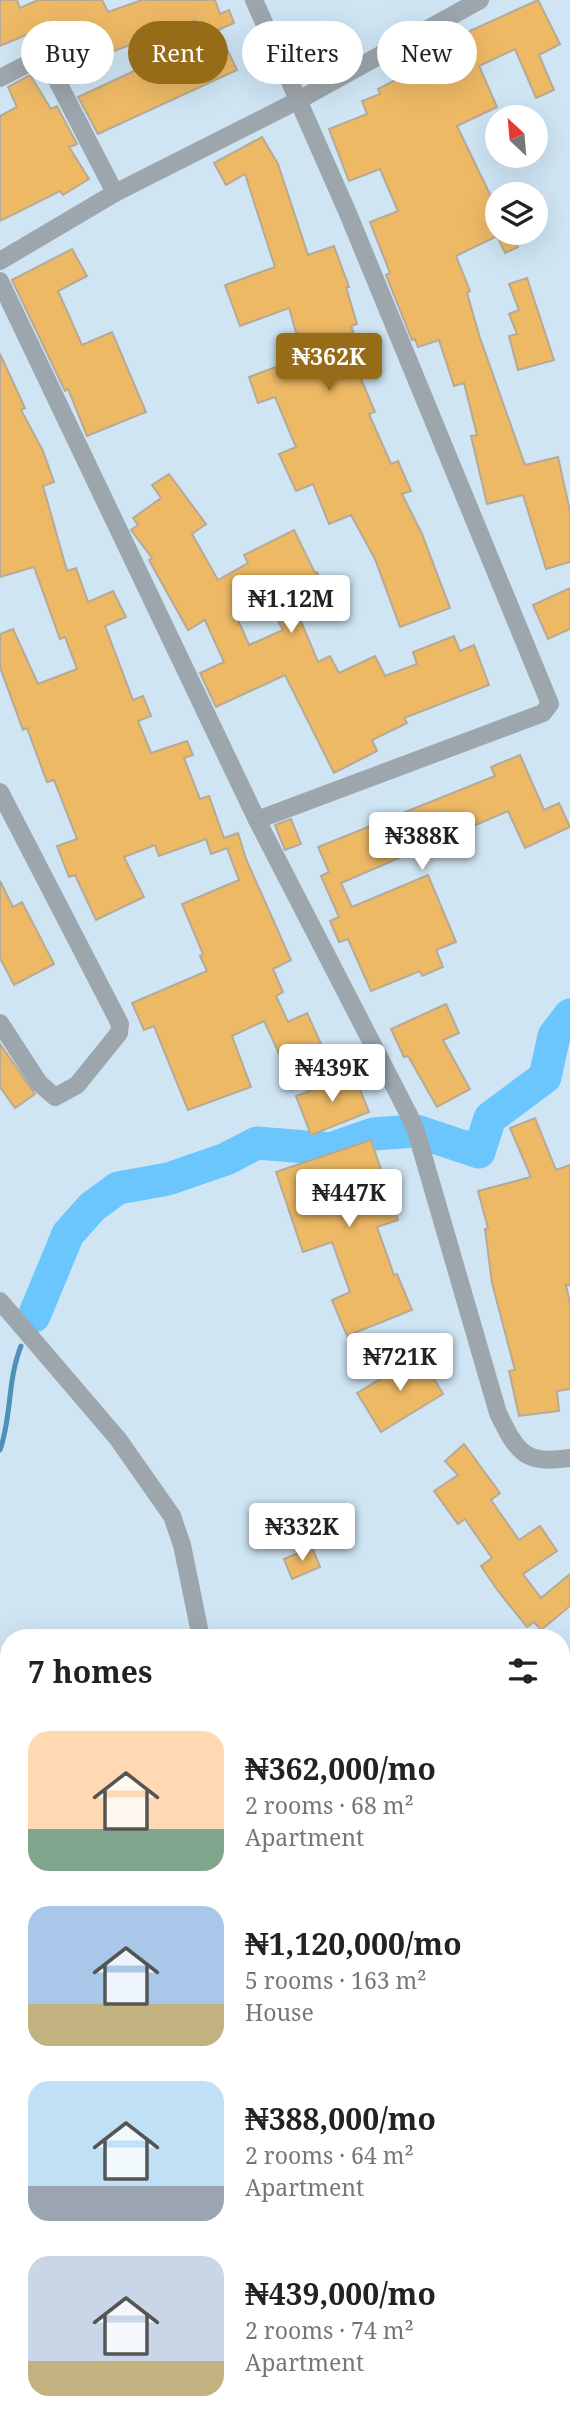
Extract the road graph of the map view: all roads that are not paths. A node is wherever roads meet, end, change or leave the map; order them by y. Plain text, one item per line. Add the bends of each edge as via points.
1 (254, 0) edge
2 (480, 0) edge
3 (0, 78) edge
4 (299, 100) junction
5 (115, 193) junction
6 (0, 261) edge
7 (0, 281) edge
8 (0, 792) edge
9 (257, 820) junction
10 (0, 1023) edge
11 (0, 1301) edge
12 (570, 1458) edge
13 (199, 1629) edge

1 - 4 street
2 - 4 street
3 - 5 street via 37,59 48,63
4 - 5 street
4 - 9 street via 551,705 543,713
5 - 6 street
7 - 9 street
8 - 10 street via 120,1024 118,1033 77,1085 55,1097 39,1083
9 - 12 street via 416,1131 498,1413 512,1443 535,1460
11 - 13 street via 118,1439 172,1516

